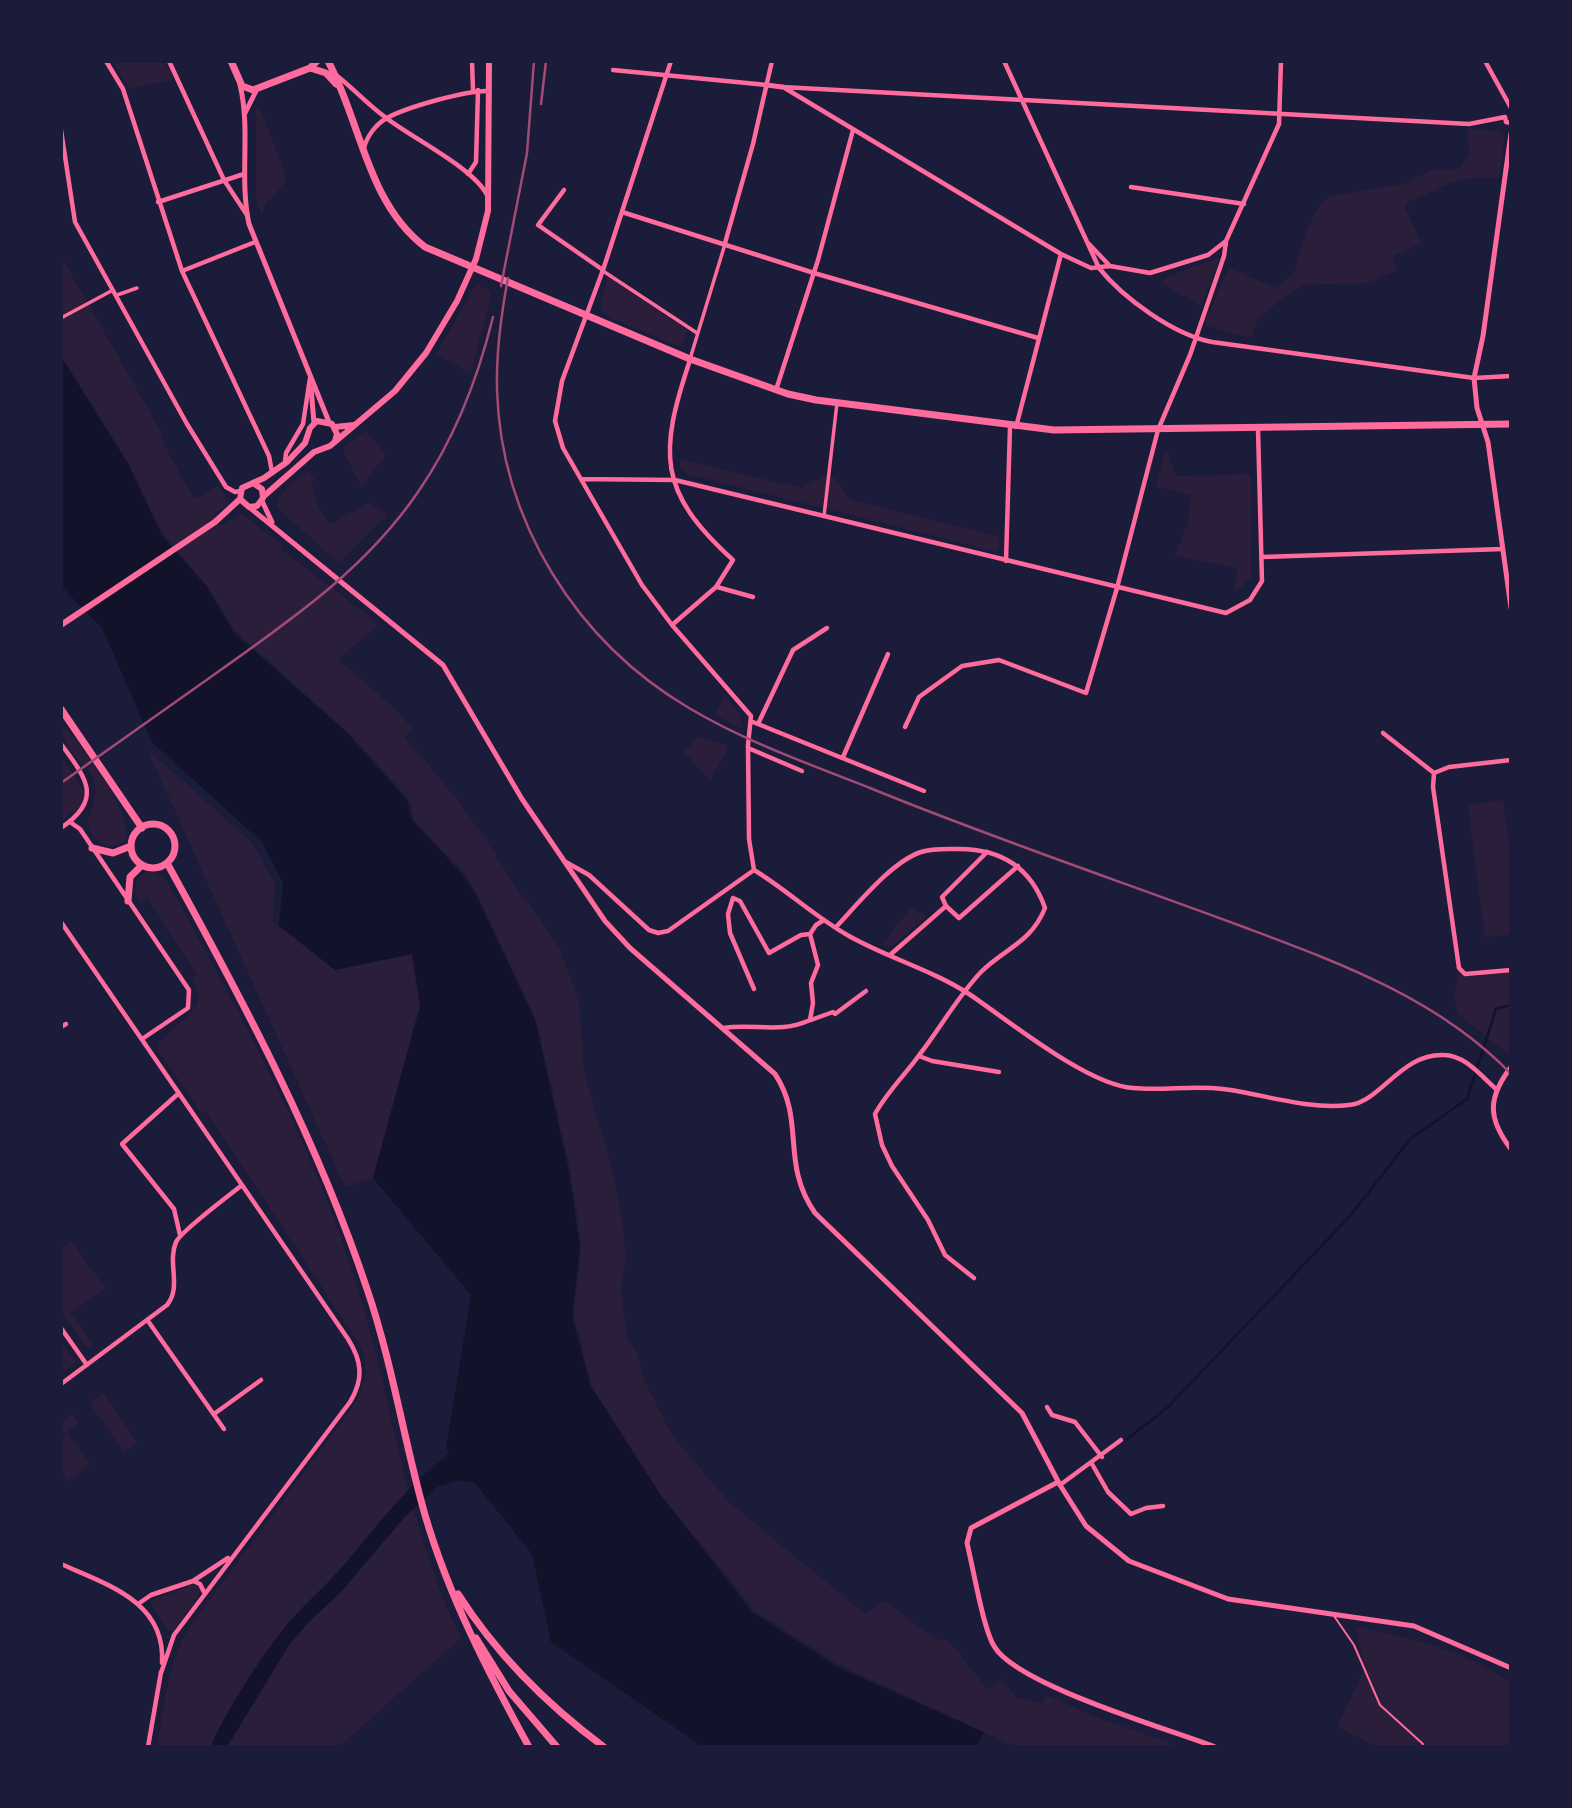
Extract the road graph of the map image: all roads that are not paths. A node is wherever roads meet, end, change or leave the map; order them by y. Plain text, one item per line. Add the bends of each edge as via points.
1 (106, 61) edge
2 (169, 61) edge
3 (231, 61) edge
4 (317, 61) edge
5 (328, 61) edge
6 (472, 61) edge
7 (489, 61) edge
8 (772, 61) edge
9 (1004, 61) edge
10 (1281, 61) edge
11 (1485, 61) edge
12 (671, 62) edge
13 (310, 68) junction
14 (613, 70) dead end
15 (335, 74) junction
16 (667, 74) junction
17 (239, 80) junction
18 (767, 85) junction
19 (782, 87) junction
20 (808, 87) junction
21 (339, 88) junction
22 (257, 89) junction
23 (475, 90) junction
24 (490, 91) junction
25 (1020, 98) junction
26 (804, 100) junction
27 (1511, 108) edge
28 (1281, 113) junction
29 (244, 116) junction
30 (1505, 117) junction
31 (386, 118) junction
32 (1511, 123) edge
33 (61, 130) edge
34 (853, 130) junction
35 (1511, 133) edge
36 (363, 150) junction
37 (244, 174) junction
38 (468, 174) junction
39 (223, 180) junction
40 (1131, 187) dead end
41 (564, 190) dead end
42 (489, 200) junction
43 (158, 202) junction
44 (1244, 204) junction
45 (622, 212) junction
46 (247, 215) junction
47 (1084, 239) junction
48 (1226, 241) junction
49 (255, 242) junction
50 (725, 243) junction
51 (1061, 254) junction
52 (1110, 266) junction
53 (1099, 268) junction
54 (603, 270) junction
55 (181, 271) junction
56 (814, 273) junction
57 (136, 288) dead end
58 (113, 290) junction
59 (117, 295) junction
60 (586, 317) junction
61 (61, 318) edge
62 (697, 333) junction
63 (1038, 338) junction
64 (1196, 339) junction
65 (690, 359) junction
66 (1511, 376) edge
67 (310, 378) junction
68 (1474, 378) junction
69 (776, 390) junction
70 (837, 403) junction
71 (313, 424) junction
72 (1511, 424) edge
73 (332, 425) junction
74 (354, 425) junction
75 (1483, 425) junction
76 (1013, 427) junction
77 (1258, 429) junction
78 (301, 430) junction
79 (1158, 430) junction
80 (308, 435) junction
81 (335, 441) junction
82 (320, 448) junction
83 (285, 463) junction
84 (272, 472) junction
85 (581, 479) junction
86 (675, 480) junction
87 (253, 483) junction
88 (263, 498) junction
89 (243, 500) junction
90 (824, 517) junction
91 (274, 525) junction
92 (1503, 549) junction
93 (1262, 557) junction
94 (1006, 561) junction
95 (716, 587) junction
96 (1117, 588) junction
97 (753, 597) dead end
98 (1511, 608) edge
99 (61, 625) edge
100 (672, 625) junction
101 (827, 628) dead end
102 (888, 654) dead end
103 (61, 709) edge
104 (755, 723) junction
105 (905, 727) dead end
106 (1383, 733) dead end
107 (61, 744) edge
108 (748, 748) junction
109 (843, 757) junction
110 (1511, 760) edge
111 (802, 771) dead end
112 (1434, 774) junction
113 (923, 791) dead end
114 (70, 822) junction
115 (61, 828) edge
116 (142, 828) junction
117 (131, 846) junction
118 (92, 848) junction
119 (987, 852) junction
120 (563, 860) junction
121 (167, 863) junction
122 (142, 865) junction
123 (1018, 866) junction
124 (754, 870) junction
125 (730, 886) junction
126 (733, 898) junction
127 (128, 901) junction
128 (946, 906) junction
129 (824, 920) junction
130 (61, 922) edge
131 (836, 927) junction
132 (810, 934) junction
133 (890, 955) junction
134 (1511, 970) edge
135 (754, 989) dead end
136 (866, 991) dead end
137 (966, 992) junction
138 (809, 1021) junction
139 (723, 1029) junction
140 (142, 1039) junction
141 (919, 1056) junction
142 (1511, 1067) edge
143 (999, 1072) dead end
144 (1496, 1089) junction
145 (179, 1093) junction
146 (1511, 1149) edge
147 (242, 1185) junction
148 (180, 1235) junction
149 (974, 1278) dead end
150 (148, 1321) junction
151 (61, 1328) edge
152 (87, 1365) junction
153 (261, 1380) dead end
154 (61, 1384) edge
155 (1047, 1407) dead end
156 (214, 1414) junction
157 (224, 1429) dead end
158 (1122, 1440) dead end
159 (1102, 1457) junction
160 (1092, 1464) junction
161 (1059, 1483) junction
162 (1163, 1506) dead end
163 (231, 1556) junction
164 (61, 1563) edge
165 (446, 1575) junction
166 (192, 1581) junction
167 (205, 1595) junction
168 (138, 1604) junction
169 (1334, 1615) junction
170 (463, 1616) junction
171 (1511, 1668) edge
172 (161, 1673) junction
173 (148, 1747) edge
174 (528, 1747) edge
175 (557, 1747) edge
176 (604, 1747) edge
177 (1215, 1747) edge
178 (1422, 1747) edge

1 - 43 street via 123,89
2 - 39 street
3 - 17 highway
4 - 13 highway
5 - 15 highway
6 - 23 street
7 - 24 main road
8 - 18 street
9 - 25 street
10 - 28 street
11 - 27 street
12 - 16 street
13 - 21 highway via 326,74
13 - 22 highway
14 - 16 street
15 - 21 highway
15 - 31 street
16 - 18 street
16 - 45 street
17 - 22 highway via 245,88
17 - 29 street
18 - 19 street
18 - 50 street
19 - 20 street
19 - 26 street
20 - 25 street
20 - 26 street
21 - 36 highway
22 - 29 street
23 - 24 street
23 - 31 street
23 - 38 street via 476,162
24 - 42 main road
25 - 28 street
25 - 47 street
26 - 34 street
27 - 30 street
28 - 30 street via 1469,124
28 - 44 street via 1275,138
29 - 37 street
30 - 32 street
31 - 36 street via 370,134
31 - 38 street
33 - 58 street via 75,222
34 - 51 street
34 - 56 street
35 - 68 street
36 - 60 highway via 394,216 409,235 446,258
37 - 39 street
37 - 46 street
38 - 42 street
39 - 43 street
39 - 46 street
40 - 44 street
41 - 54 street via 538,225
42 - 74 main road via 476,258 448,318 405,380
43 - 55 street
44 - 48 street
45 - 50 street
45 - 54 street
46 - 49 street
47 - 52 street
47 - 53 street
48 - 52 street via 1208,255 1150,273
48 - 64 street
49 - 55 street
49 - 67 street
50 - 56 street
50 - 62 street
51 - 53 street
51 - 63 street
52 - 53 street
53 - 64 street via 1126,295
54 - 60 street
54 - 62 street
55 - 84 street via 269,456
56 - 63 street
56 - 69 street
57 - 59 street
58 - 59 street
58 - 61 street
59 - 89 street via 187,424 226,487
60 - 65 highway
60 - 85 street via 555,412 557,435
62 - 65 street
63 - 76 street
64 - 68 street
64 - 79 street
65 - 69 highway
65 - 86 street via 670,426
66 - 68 street
67 - 71 street
67 - 73 street
67 - 78 street
68 - 75 street
69 - 70 highway
70 - 76 highway
70 - 90 street
71 - 73 main road
71 - 78 street
71 - 80 main road
72 - 75 highway
73 - 74 main road
73 - 81 main road
74 - 81 main road
75 - 77 highway
75 - 92 street
76 - 79 highway
76 - 94 street
77 - 79 highway
77 - 93 street
78 - 83 street
79 - 96 street
80 - 82 main road
80 - 83 main road
81 - 82 main road
82 - 88 main road
83 - 84 main road
84 - 87 main road
85 - 86 street
85 - 100 street via 642,585
86 - 90 street
86 - 95 street via 681,502 703,532 733,560
87 - 88 main road via 260,486
87 - 89 main road via 247,484
88 - 89 main road
88 - 91 street
89 - 91 street
89 - 99 main road
90 - 94 street
91 - 120 street via 443,665
92 - 93 street
92 - 98 street
93 - 96 street via 1261,587 1232,612 1214,612
94 - 96 street
95 - 97 street
95 - 100 street
96 - 105 street via 1086,693 999,660 962,666 919,697
100 - 104 street
101 - 104 street via 793,650
102 - 109 street
103 - 116 highway
104 - 108 street
104 - 109 street
106 - 112 street
107 - 114 street via 88,792 85,807
108 - 111 street
108 - 124 street
109 - 113 street
110 - 112 street via 1449,767
112 - 134 street via 1456,961 1465,974
114 - 115 street
114 - 118 street via 78,826
116 - 117 highway
116 - 121 highway via 155,825 168,831 174,844
117 - 118 highway via 113,853
117 - 122 highway
118 - 127 street
119 - 123 street
119 - 128 street via 942,897
119 - 131 street via 919,852 876,886
120 - 125 street via 589,875 658,933 668,931
120 - 139 street via 618,936
121 - 122 highway via 155,868
121 - 165 highway via 279,1073 336,1201 368,1292 425,1516
122 - 127 highway via 130,877
123 - 128 street via 959,918
123 - 137 street via 1039,892 1045,908 1022,943 992,962
124 - 125 street
124 - 129 street
125 - 126 street
126 - 132 street via 740,901 769,953
126 - 135 street via 728,914 730,933
127 - 140 street via 191,996 185,1012
128 - 133 street
129 - 131 street
129 - 132 street
130 - 140 street
131 - 133 street
132 - 138 street via 818,965 811,983
133 - 137 street
136 - 138 street via 835,1014
137 - 141 street
137 - 144 street via 1024,1035 1099,1077 1131,1088 1204,1087 1303,1103 1349,1105 1365,1101 1400,1070 1428,1056 1447,1054 1464,1061
138 - 139 street via 793,1028
139 - 161 street via 780,1082 791,1114 794,1172 815,1213 1022,1413
140 - 145 street
141 - 143 street
141 - 149 street via 885,1096 875,1114 876,1125 891,1166 928,1220 945,1255
142 - 144 street
144 - 146 street via 1492,1102 1495,1121
145 - 147 street
145 - 148 street via 122,1144 174,1209
147 - 148 street
147 - 163 street via 352,1345 361,1373 350,1402
148 - 150 street via 174,1248 173,1296
150 - 152 street
150 - 156 street
151 - 152 street
152 - 154 street
153 - 156 street
155 - 159 street via 1052,1415 1074,1422
156 - 157 street
158 - 159 street
159 - 160 street
160 - 161 street
160 - 162 street via 1108,1492 1131,1514
161 - 169 street via 1086,1526 1129,1561 1228,1599
161 - 177 street via 971,1528 967,1543 993,1645 1005,1660 1061,1690
163 - 166 street
163 - 167 street
164 - 168 street
165 - 170 highway
165 - 176 highway via 481,1629 527,1682
166 - 167 street via 203,1587
166 - 168 street
167 - 172 street via 174,1635
168 - 172 street via 160,1632
169 - 171 street via 1414,1626
169 - 178 lane via 1354,1645 1380,1705 1416,1735
170 - 174 highway
170 - 175 highway via 509,1691
172 - 173 street

